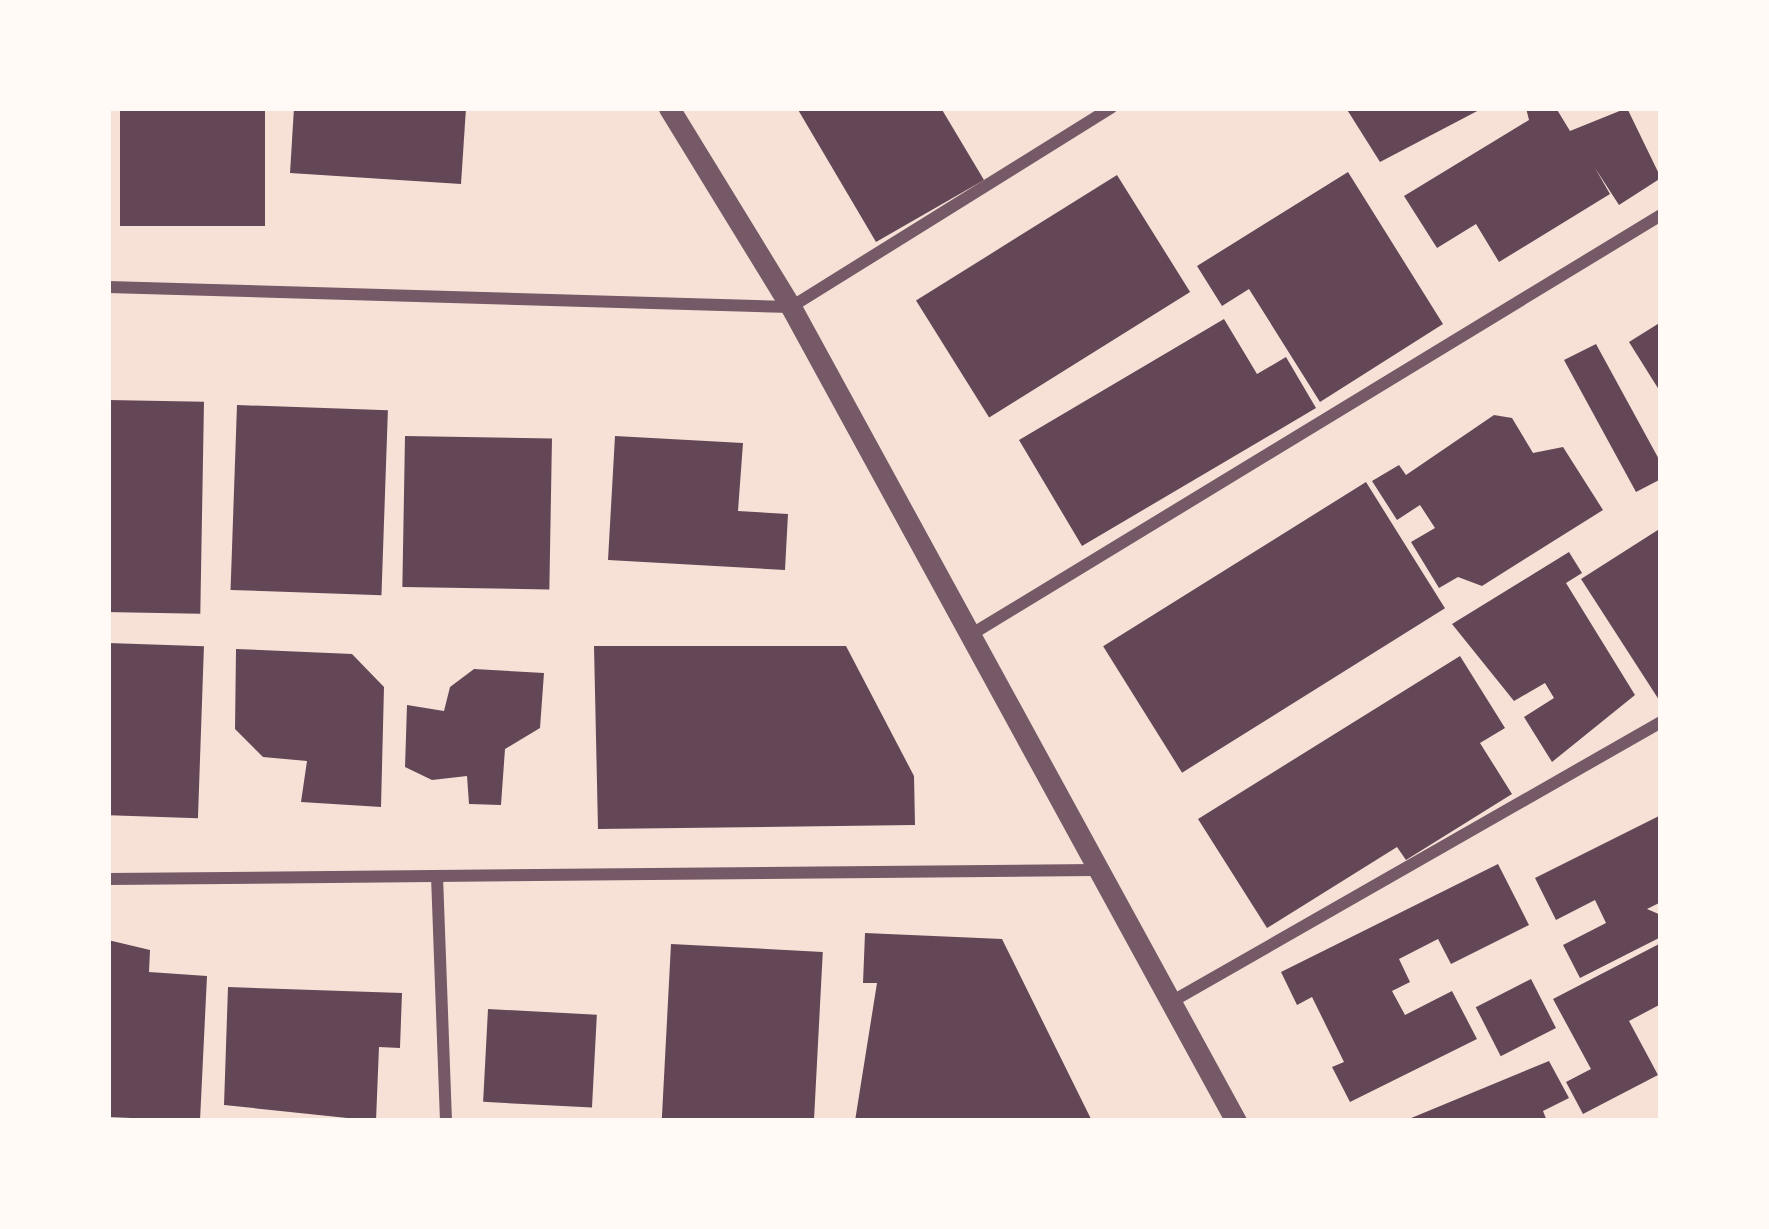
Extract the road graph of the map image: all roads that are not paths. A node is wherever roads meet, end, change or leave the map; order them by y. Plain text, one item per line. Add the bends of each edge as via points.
1 (670, 108) edge
2 (1111, 108) edge
3 (1661, 214) edge
4 (108, 287) edge
5 (791, 307) junction
6 (965, 638) junction
7 (1661, 722) edge
8 (1095, 870) junction
9 (437, 876) junction
10 (108, 879) edge
11 (1171, 1002) junction
12 (446, 1121) edge
13 (1235, 1121) edge

1 - 5 street
2 - 5 street
3 - 6 street
4 - 5 street
5 - 6 street
6 - 8 street
7 - 11 street
8 - 9 street
8 - 11 street
9 - 10 street
9 - 12 street
11 - 13 street

